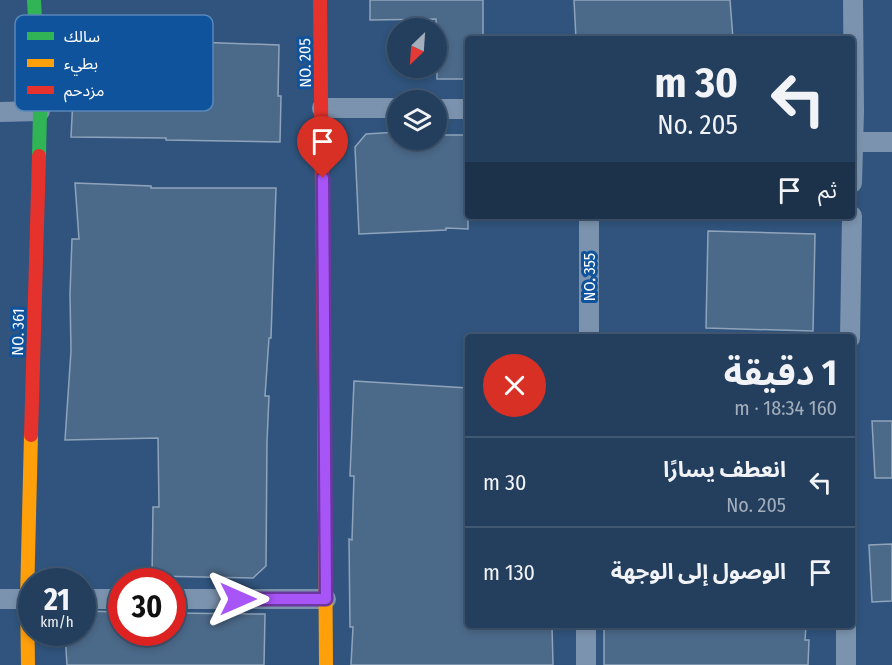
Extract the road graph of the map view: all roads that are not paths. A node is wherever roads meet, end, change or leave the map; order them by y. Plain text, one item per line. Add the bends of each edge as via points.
1 (34, 0) edge
2 (320, 0) edge
3 (853, 0) edge
4 (35, 15) edge
5 (853, 36) edge
6 (322, 108) junction
7 (387, 108) edge
8 (447, 109) edge
9 (465, 109) edge
10 (40, 111) joint
11 (0, 112) edge
12 (855, 142) edge
13 (892, 142) edge
14 (590, 219) edge
15 (852, 219) edge
16 (589, 334) edge
17 (850, 334) edge
18 (30, 568) edge
19 (0, 599) edge
20 (18, 599) edge
21 (186, 599) edge
22 (326, 599) junction
23 (586, 628) edge
24 (846, 628) edge
25 (28, 646) edge
26 (28, 665) edge
27 (326, 665) edge
28 (586, 665) edge
29 (846, 665) edge

1 - 4 street, NO. 361
2 - 6 street, NO. 205
3 - 5 street
6 - 7 street
6 - 22 street, NO. 205
8 - 9 street
10 - 11 street
10 - 18 street, NO. 361
12 - 13 street
14 - 16 street, NO. 355
15 - 17 street
19 - 20 street
21 - 22 street
22 - 27 street, NO. 205
23 - 28 street
24 - 29 street
25 - 26 street, NO. 361

